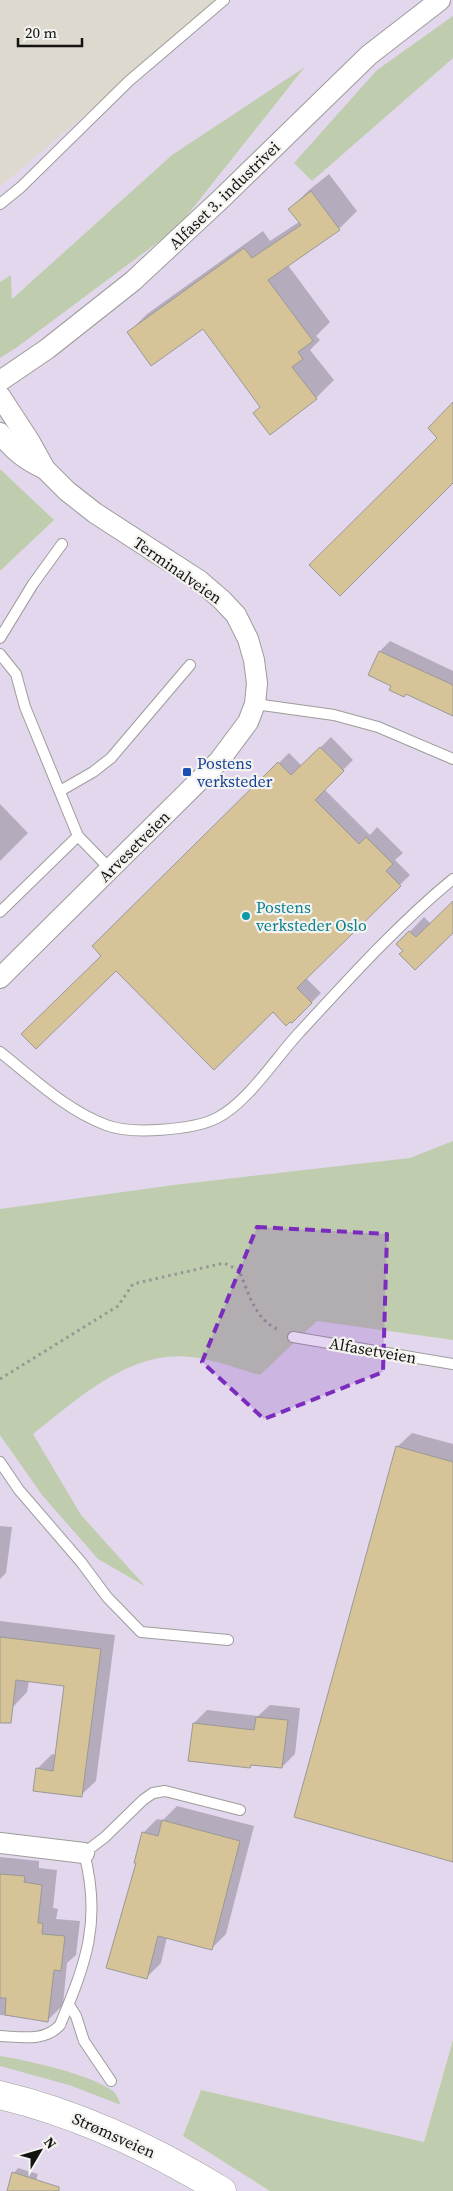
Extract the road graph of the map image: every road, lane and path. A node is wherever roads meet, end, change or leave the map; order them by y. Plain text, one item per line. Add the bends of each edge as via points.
1 (224, 0) edge
2 (440, 0) edge
3 (0, 204) edge
4 (0, 380) edge
5 (0, 396) edge
6 (0, 433) edge
7 (45, 469) junction
8 (62, 544) dead end
9 (0, 638) edge
10 (0, 654) edge
11 (190, 665) dead end
12 (255, 704) junction
13 (453, 760) edge
14 (60, 791) junction
15 (78, 836) junction
16 (110, 870) junction
17 (453, 879) edge
18 (0, 912) edge
19 (0, 978) edge
20 (0, 1052) edge
21 (273, 1328) dead end
22 (293, 1337) dead end
23 (453, 1364) edge
24 (0, 1379) edge
25 (0, 1462) edge
26 (228, 1640) dead end
27 (240, 1810) dead end
28 (0, 1843) edge
29 (84, 1853) junction
30 (69, 2005) junction
31 (0, 2036) edge
32 (110, 2082) dead end
33 (0, 2095) edge
34 (222, 2191) edge

1 - 3 lane via 129,81
2 - 4 street, Alfaset 3. industrivei via 357,67 133,281 47,349
5 - 7 street, Terminalveien
6 - 7 street, Terminalveien via 15,452
7 - 12 street, Terminalveien via 95,513 200,581 236,615 248,639 257,683
8 - 9 lane
10 - 14 lane via 16,674 25,707
11 - 14 lane via 111,758
12 - 13 lane via 334,715 378,727
12 - 16 street, Arvesetveien via 248,722 219,760
14 - 15 lane
15 - 16 lane
15 - 18 lane
16 - 19 street, Arvesetveien
17 - 20 lane via 427,900 298,1034 239,1101 218,1118 199,1125 146,1130 107,1126 57,1097
21 - 24 path via 254,1307 239,1270 224,1264 133,1284 118,1306
22 - 23 lane, Alfasetveien
25 - 26 lane via 19,1490 107,1597 141,1632
27 - 29 lane via 165,1791 153,1793
28 - 29 street
29 - 30 lane via 92,1882 93,1909 85,1961
30 - 31 lane via 53,2033 38,2038
30 - 32 lane via 84,2042
33 - 34 main road, Strømsveien via 94,2124

